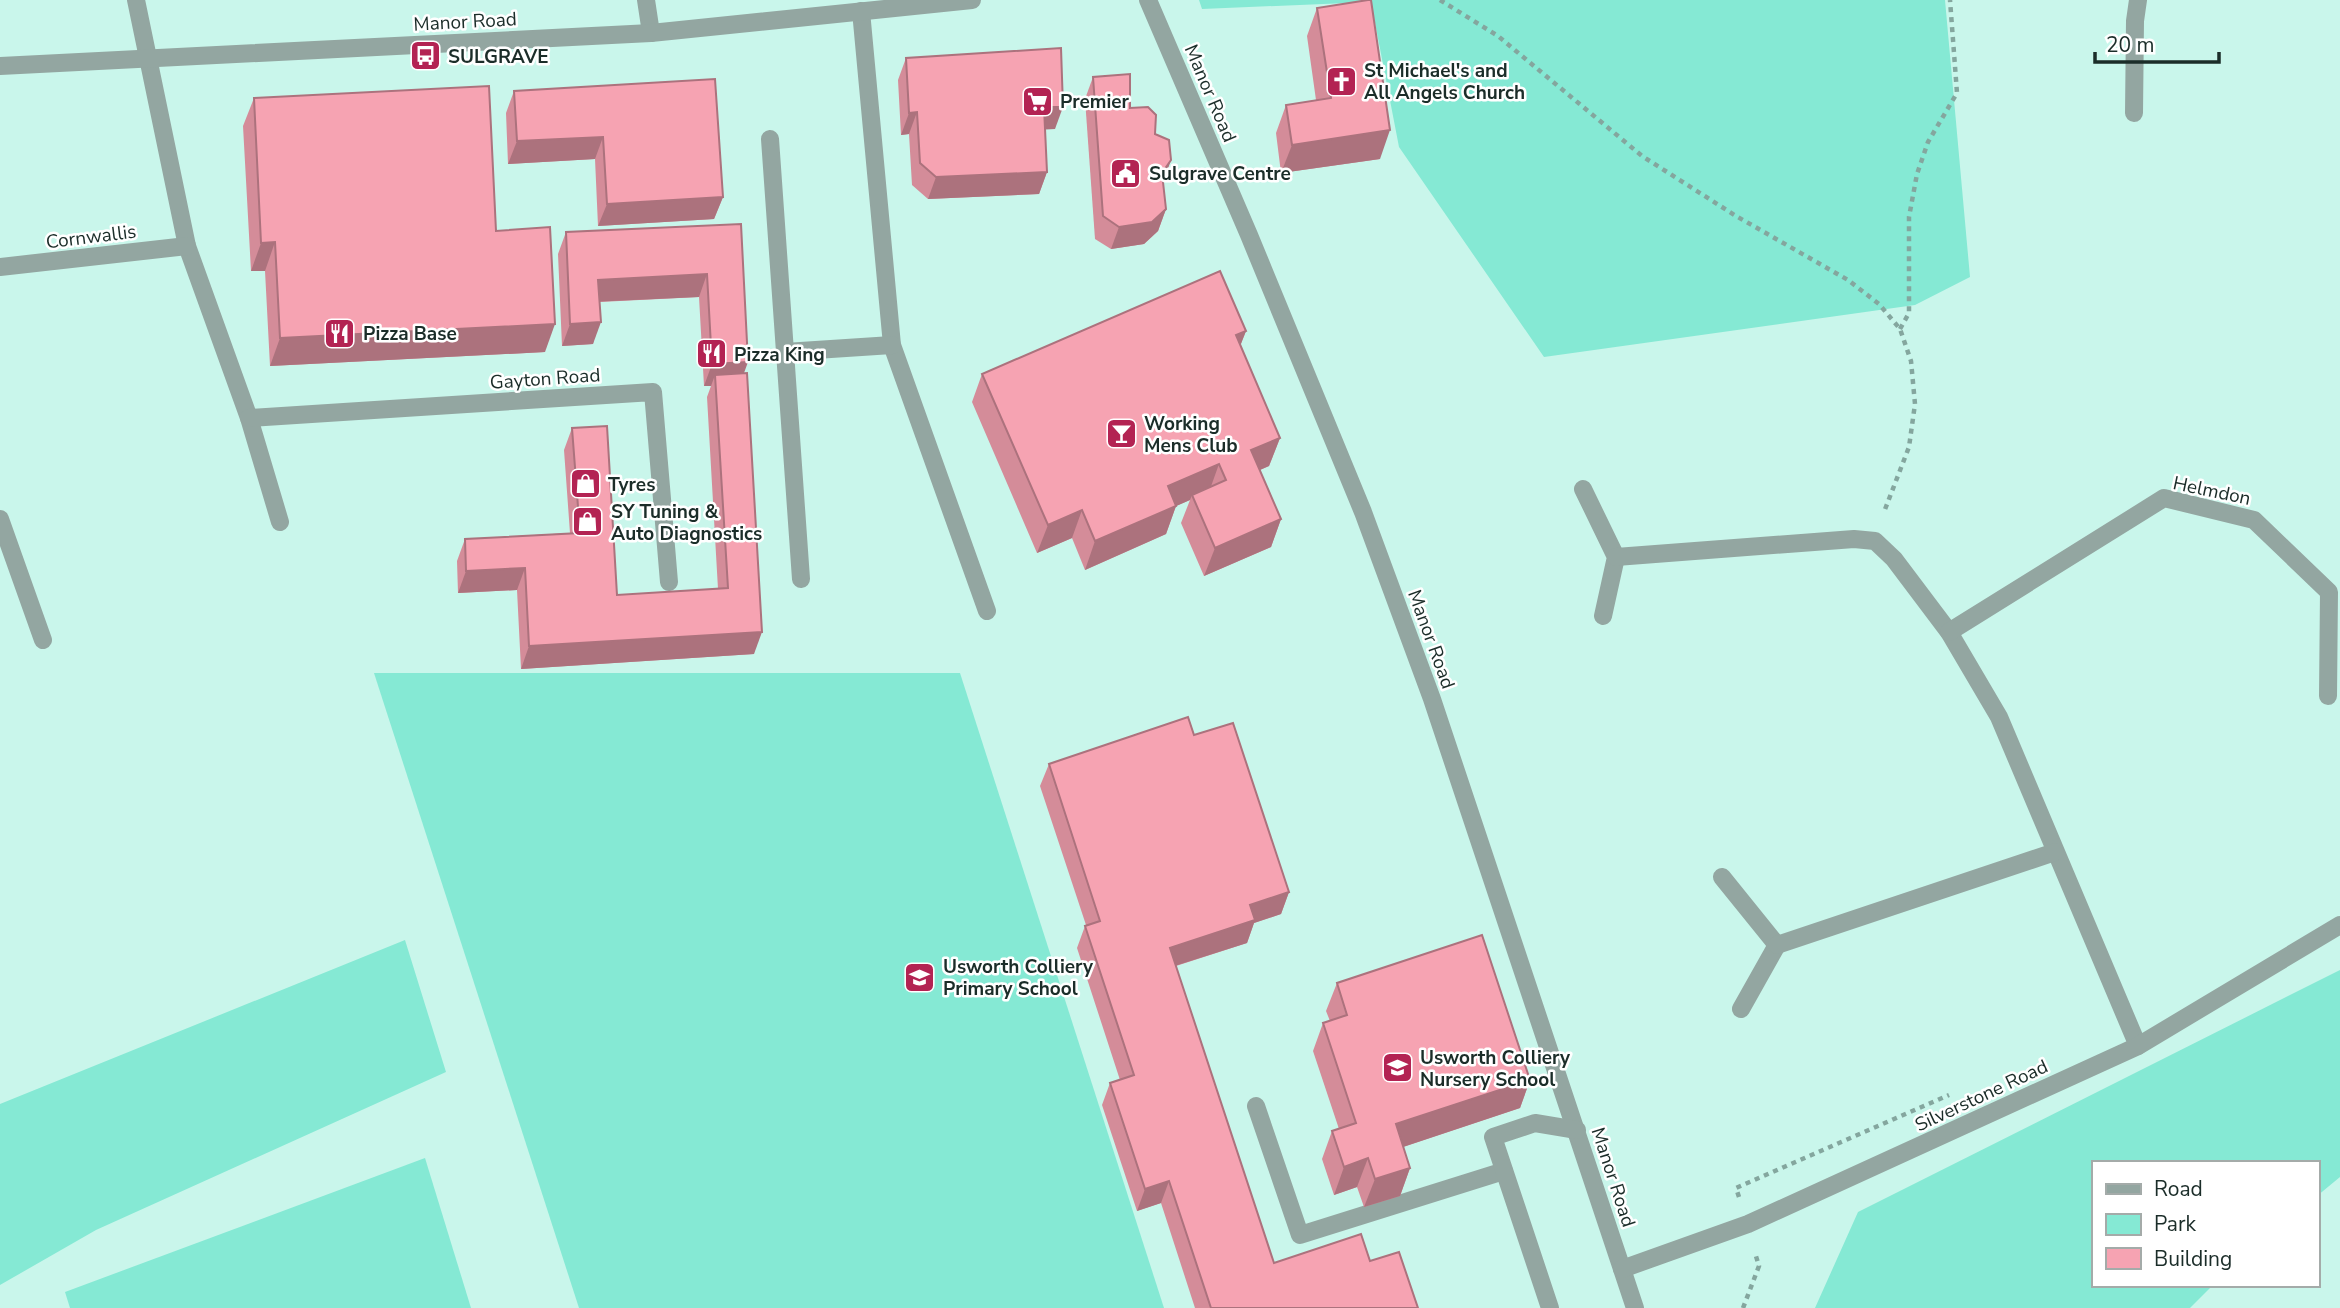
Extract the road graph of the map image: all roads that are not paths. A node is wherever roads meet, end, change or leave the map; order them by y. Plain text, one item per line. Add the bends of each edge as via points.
1 (136, 0) edge
2 (646, 0) edge
3 (972, 0) edge
4 (1148, 0) edge
5 (2138, 0) edge
6 (861, 11) junction
7 (651, 33) junction
8 (148, 58) junction
9 (0, 66) edge
10 (2134, 113) dead end
11 (770, 139) dead end
12 (187, 246) junction
13 (0, 267) edge
14 (892, 345) junction
15 (785, 352) junction
16 (249, 418) junction
17 (1583, 489) dead end
18 (0, 519) edge
19 (280, 522) dead end
20 (1616, 557) junction
21 (801, 579) dead end
22 (669, 582) dead end
23 (987, 611) dead end
24 (1603, 616) dead end
25 (1950, 632) junction
26 (43, 640) dead end
27 (2328, 696) dead end
28 (2055, 852) junction
29 (1722, 877) dead end
30 (2340, 925) edge
31 (1777, 945) junction
32 (1741, 1009) dead end
33 (2138, 1046) junction
34 (1256, 1106) dead end
35 (1577, 1130) junction
36 (1504, 1171) junction
37 (1622, 1269) junction
38 (1550, 1308) edge
39 (1635, 1308) edge

1 - 8 street
2 - 7 street
3 - 6 street, Manor Road
4 - 35 street, Manor Road via 1363,512 1432,699
5 - 10 street
6 - 7 street, Manor Road
6 - 14 street
7 - 8 street, Manor Road
8 - 9 street, Manor Road
8 - 12 street
11 - 15 street
12 - 13 street, Cornwallis
12 - 16 street
14 - 15 street
14 - 23 street
15 - 21 street
16 - 19 street
16 - 22 street, Gayton Road via 653,392
17 - 20 street
18 - 26 street
20 - 24 street
20 - 25 street via 1854,538 1875,541
25 - 27 street, Helmdon via 2164,498 2254,520 2329,592
25 - 28 street via 1998,718
28 - 31 street
28 - 33 street
29 - 31 street
30 - 33 street, Silverstone Road
31 - 32 street
33 - 37 street, Silverstone Road via 1748,1224
34 - 36 street via 1300,1235
35 - 36 street via 1535,1124 1493,1137
35 - 37 street, Manor Road
36 - 38 street
37 - 39 street, Manor Road

